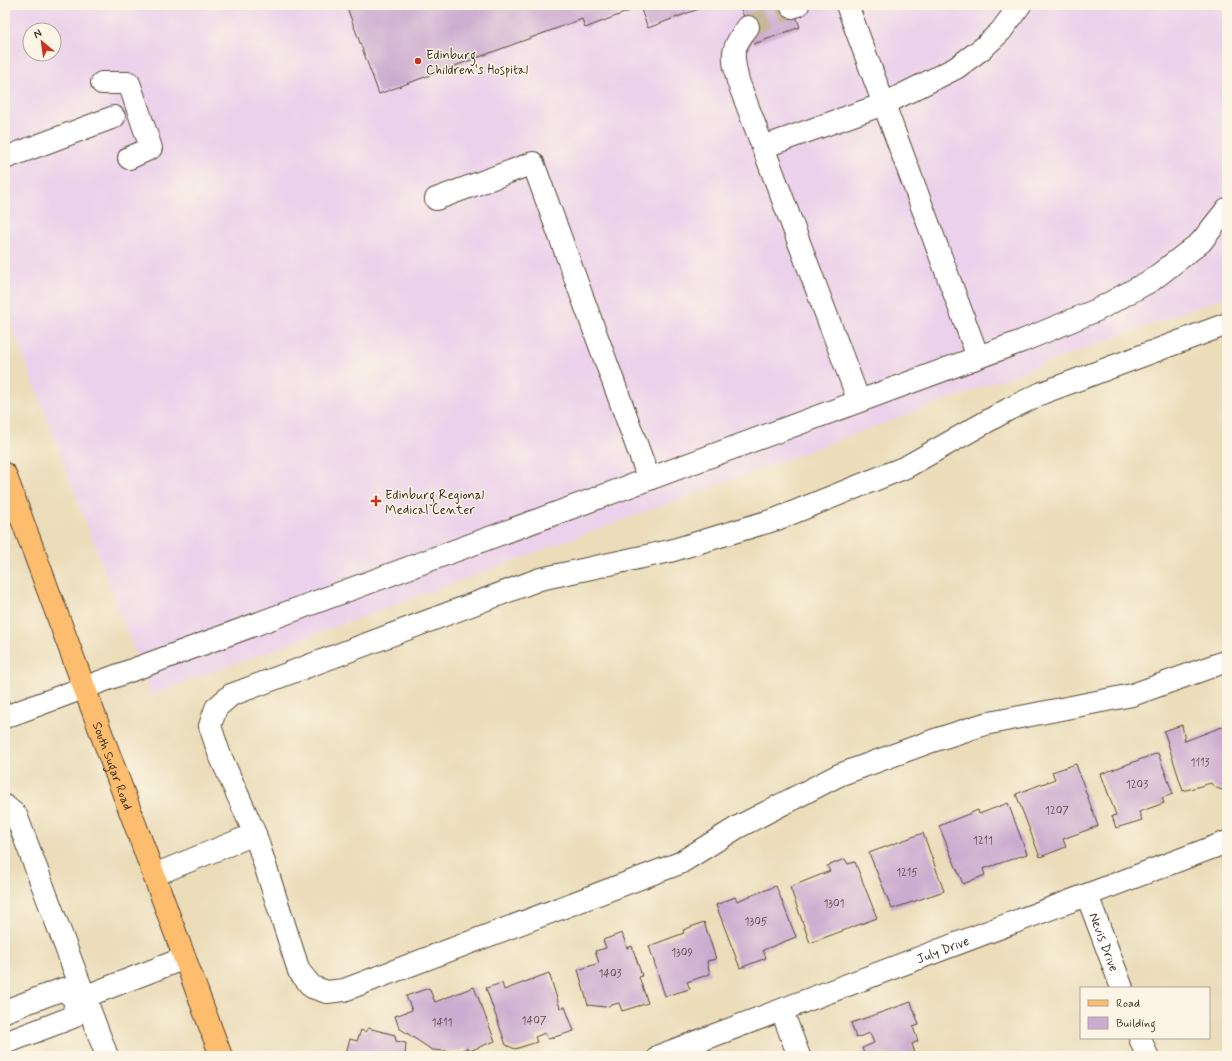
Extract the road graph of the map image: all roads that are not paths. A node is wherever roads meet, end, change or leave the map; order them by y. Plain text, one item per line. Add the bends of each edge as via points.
1 (848, 5) edge
2 (1020, 5) edge
3 (748, 27) tunnel mouth
4 (102, 83) dead end
5 (884, 104) junction
6 (114, 117) dead end
7 (763, 147) junction
8 (5, 158) edge
9 (129, 158) dead end
10 (436, 199) dead end
11 (1227, 209) edge
12 (1227, 324) edge
13 (978, 357) junction
14 (859, 401) junction
15 (5, 474) edge
16 (649, 479) junction
17 (1227, 661) edge
18 (84, 687) junction
19 (5, 717) edge
20 (5, 806) edge
21 (255, 834) junction
22 (1227, 842) edge
23 (154, 875) junction
24 (1087, 895) junction
25 (185, 958) junction
26 (1122, 987) edge
27 (80, 998) junction
28 (782, 1010) junction
29 (5, 1011) edge
30 (1140, 1039) edge
31 (5, 1043) edge
32 (107, 1056) edge
33 (221, 1056) edge
34 (659, 1056) edge
35 (799, 1056) edge
36 (1147, 1056) edge

1 - 5 street
2 - 5 street via 1001,31 956,68
3 - 7 street via 738,40 733,58 738,81
4 - 9 street via 128,83 151,148
5 - 7 street
5 - 13 street
6 - 8 street
7 - 14 street
10 - 16 street via 533,163
11 - 13 street via 1201,242 1152,280 1097,310 1022,342
12 - 21 street via 1042,393 906,467 777,519 670,552 540,579 232,695 216,708 210,726 219,753
13 - 14 street
14 - 16 street
15 - 18 main road, South Sugar Road
16 - 18 street
17 - 21 street via 1132,695 985,724 839,775 738,827 680,864 344,990 327,992 312,987 299,971
18 - 19 street
18 - 23 main road, South Sugar Road
20 - 27 street via 16,815
21 - 23 street
22 - 24 street, July Drive
23 - 25 main road, South Sugar Road
24 - 26 street, Nevis Drive
24 - 28 street, July Drive
25 - 27 street
25 - 33 main road, South Sugar Road
27 - 29 street via 63,989
27 - 31 street via 73,1017
27 - 32 street
28 - 34 street, July Drive
28 - 35 street
30 - 36 street

